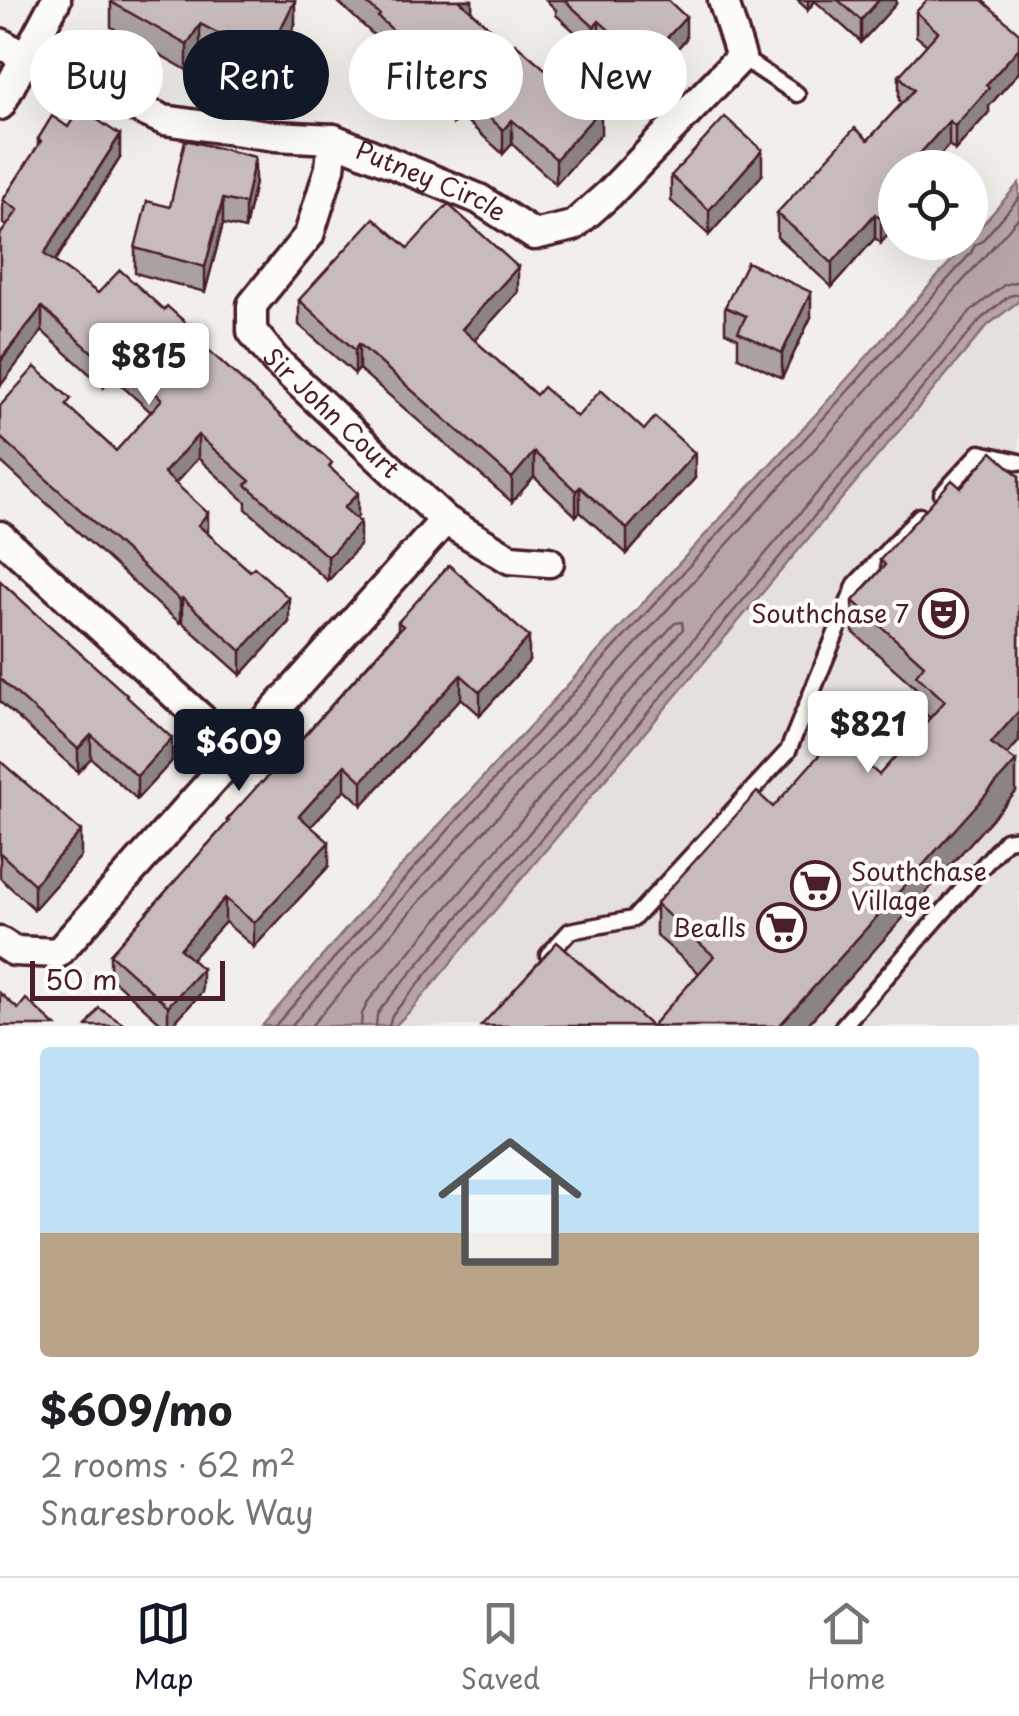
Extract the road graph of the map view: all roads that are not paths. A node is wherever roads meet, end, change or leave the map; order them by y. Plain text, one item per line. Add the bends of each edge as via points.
1 (56, 0) edge
2 (723, 0) edge
3 (0, 43) edge
4 (741, 57) junction
5 (26, 58) junction
6 (797, 94) dead end
7 (0, 105) edge
8 (332, 139) junction
9 (1019, 462) edge
10 (445, 520) junction
11 (0, 536) edge
12 (549, 562) dead end
13 (238, 752) junction
14 (1019, 838) edge
15 (0, 942) edge
16 (533, 972) edge
17 (843, 1026) edge

1 - 5 street
2 - 4 street
3 - 5 street, Putney Circle
4 - 6 lane
4 - 8 street, Putney Circle via 585,216 573,226 534,235 479,199
5 - 7 street
5 - 8 street, Putney Circle via 164,120
8 - 10 street, Sir John Court via 310,235 252,305 252,331
9 - 16 lane via 980,453 856,584 788,752 633,919 570,931
10 - 12 street, Sir John Court via 510,558
10 - 13 street
11 - 13 street
13 - 15 street via 58,953 14,952
14 - 17 lane via 1006,840

